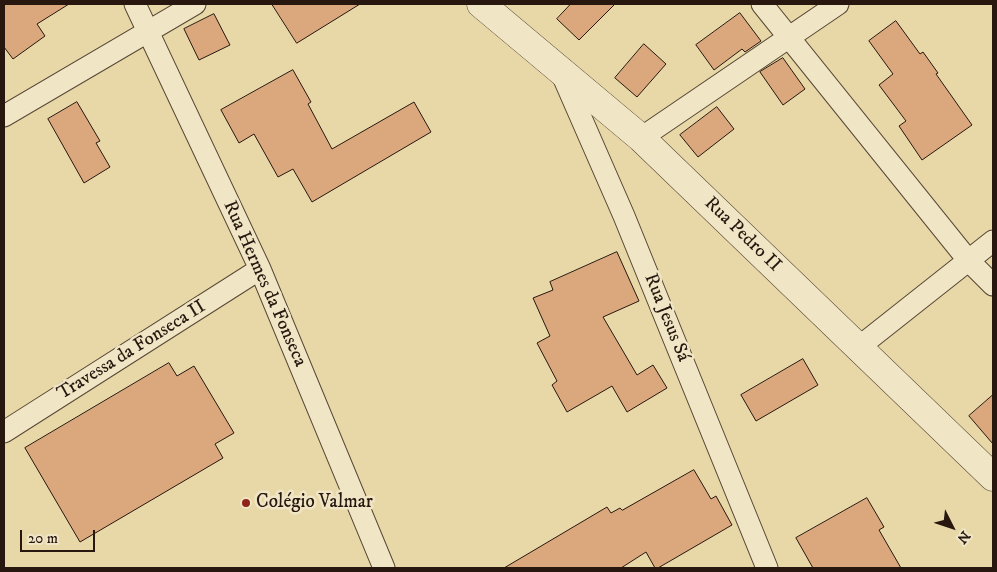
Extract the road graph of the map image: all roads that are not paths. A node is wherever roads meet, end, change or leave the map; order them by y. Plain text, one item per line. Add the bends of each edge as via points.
1 (136, 4) edge
2 (194, 4) edge
3 (481, 4) edge
4 (762, 4) edge
5 (838, 4) edge
6 (148, 32) junction
7 (790, 38) junction
8 (560, 70) junction
9 (4, 116) edge
10 (642, 138) junction
11 (993, 241) edge
12 (968, 260) junction
13 (260, 269) junction
14 (993, 285) edge
15 (859, 347) junction
16 (4, 432) edge
17 (993, 477) edge
18 (384, 568) edge
19 (767, 568) edge

1 - 6 street, Rua Hermes da Fonseca
2 - 6 street
3 - 8 street, Rua Pedro II
4 - 7 street
5 - 7 street
6 - 9 street
6 - 13 street, Rua Hermes da Fonseca
7 - 10 street
7 - 12 street
8 - 10 street, Rua Pedro II
8 - 19 street, Rua Jesus Sá via 624,216
10 - 15 street, Rua Pedro II
11 - 12 street
12 - 14 street
12 - 15 street
13 - 16 street, Travessa da Fonseca II
13 - 18 street, Rua Hermes da Fonseca
15 - 17 street, Rua Pedro II

